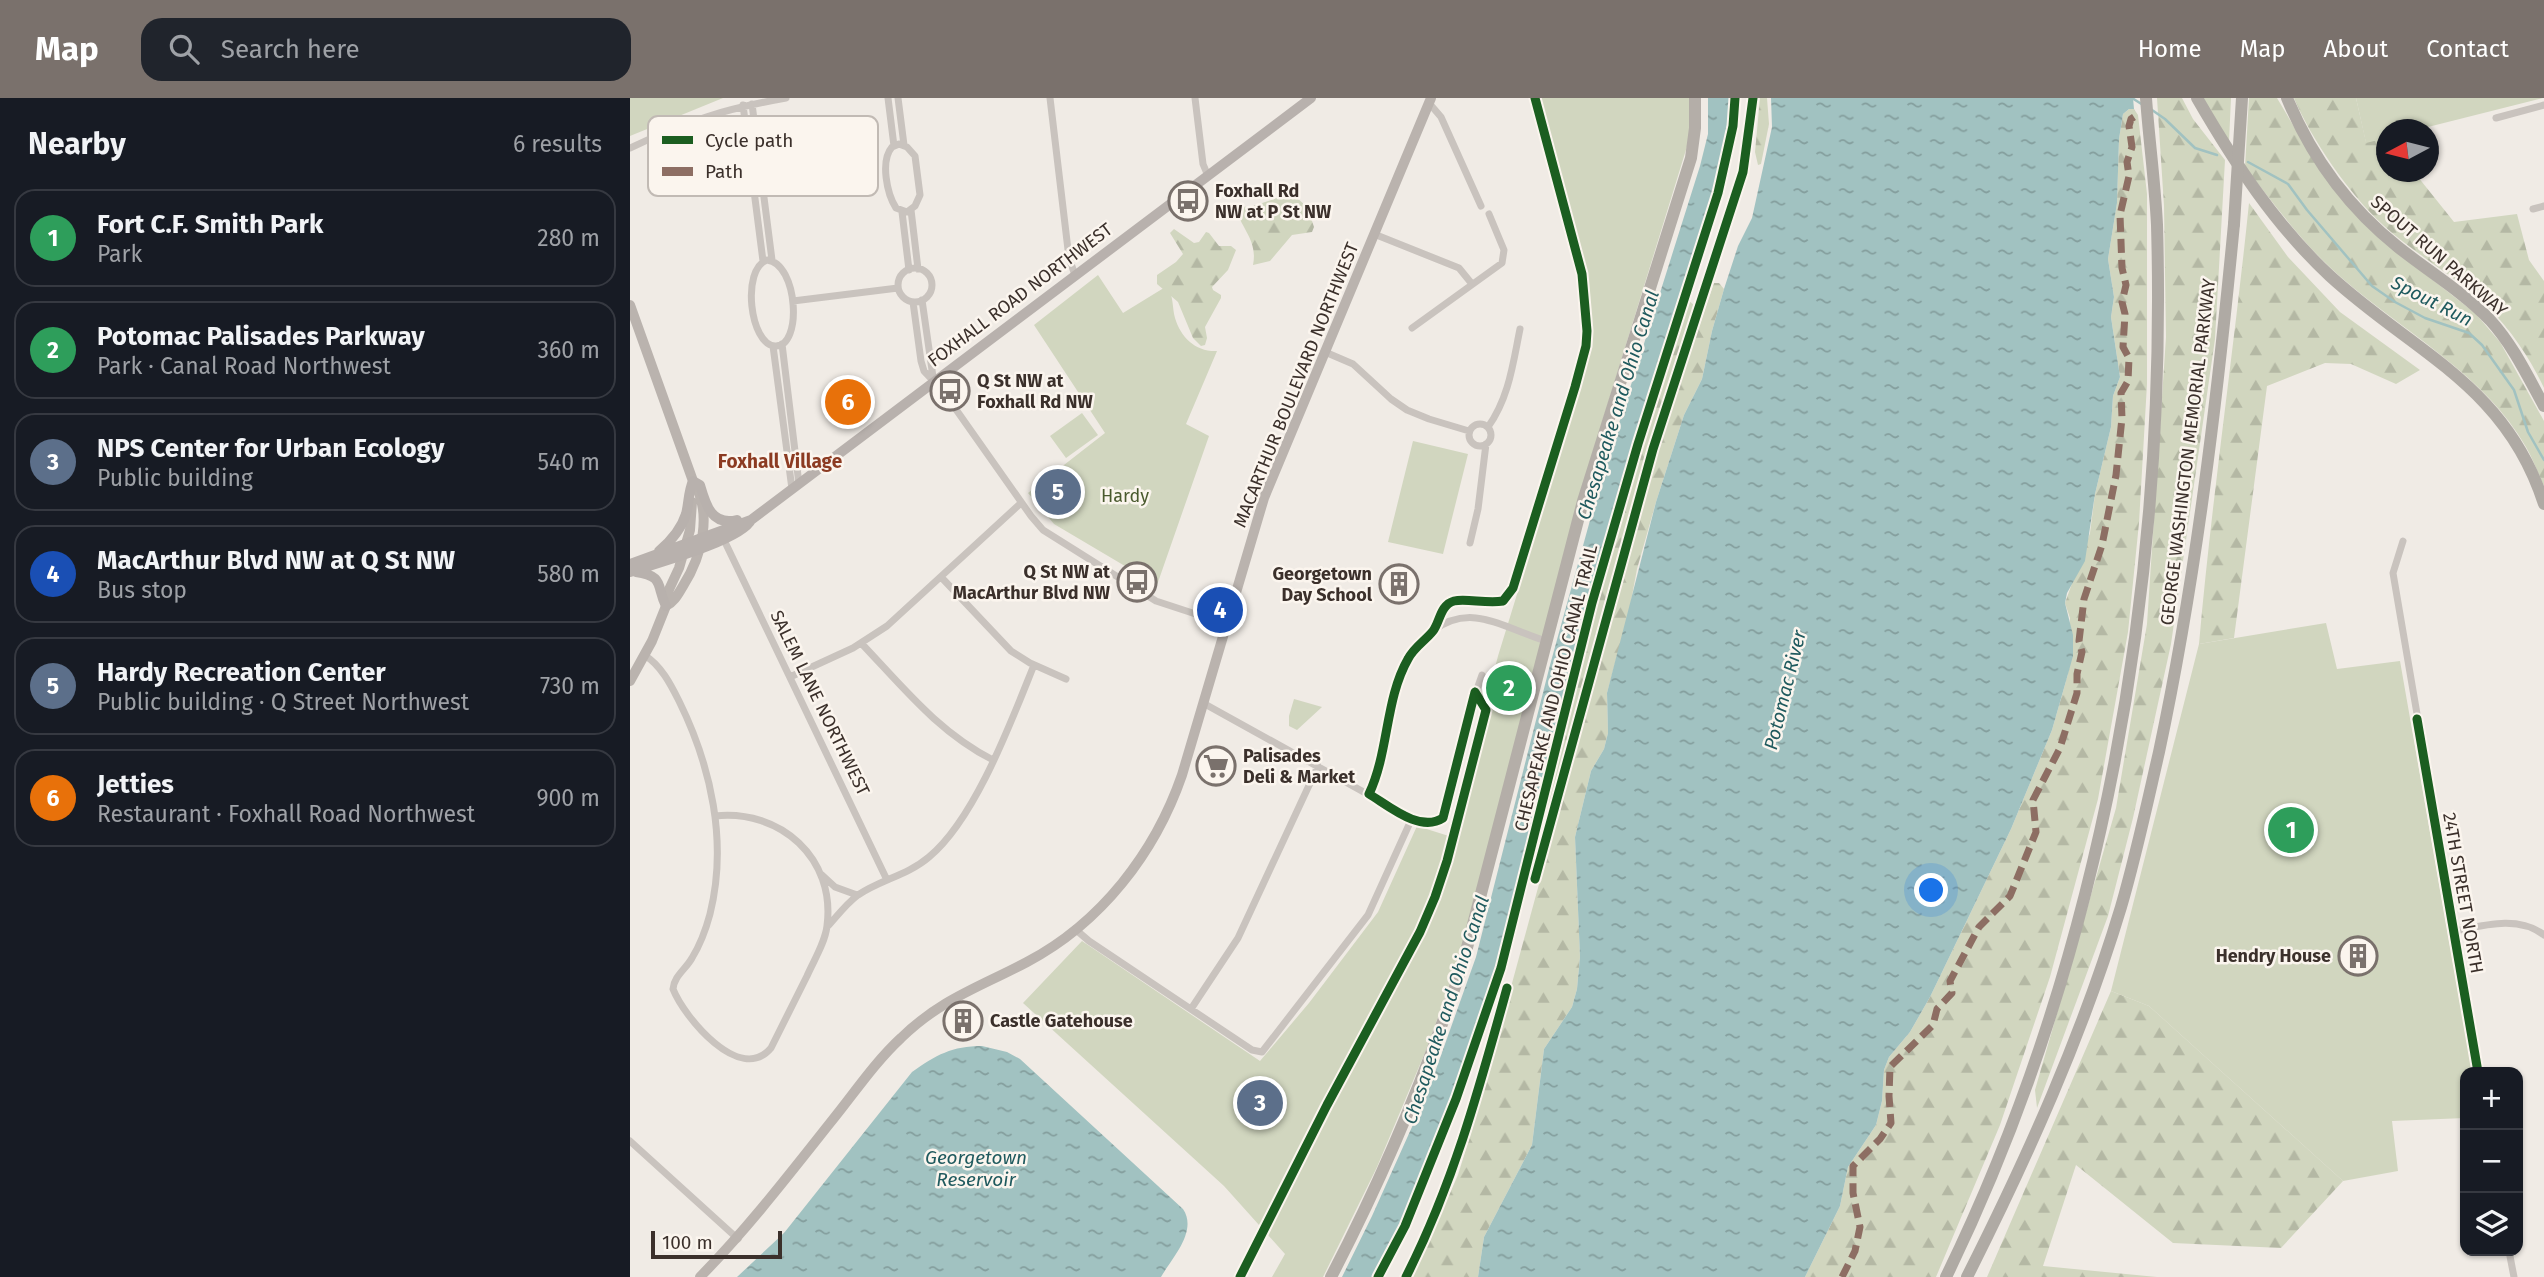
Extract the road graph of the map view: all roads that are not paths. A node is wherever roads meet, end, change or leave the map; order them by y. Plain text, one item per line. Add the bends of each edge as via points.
1 (786, 98) edge
2 (888, 98) edge
3 (898, 98) edge
4 (1050, 98) edge
5 (1195, 98) edge
6 (1311, 98) edge
7 (1695, 98) edge
8 (2146, 98) edge
9 (2197, 98) edge
10 (2242, 98) edge
11 (2287, 98) edge
12 (1430, 101) edge
13 (752, 104) junction
14 (2544, 105) edge
15 (743, 106) junction
16 (708, 116) edge
17 (744, 116) edge
18 (754, 116) edge
19 (2496, 118) dead end
20 (648, 140) edge
21 (904, 145) junction
22 (894, 146) junction
23 (630, 148) edge
24 (1208, 176) junction
25 (754, 196) edge
26 (764, 196) edge
27 (1481, 206) dead end
28 (2544, 206) edge
29 (2533, 209) dead end
30 (906, 211) junction
31 (1489, 214) dead end
32 (1374, 234) junction
33 (772, 260) junction
34 (762, 261) junction
35 (918, 268) junction
36 (909, 270) junction
37 (1075, 275) junction
38 (1472, 284) junction
39 (898, 288) junction
40 (793, 301) junction
41 (917, 301) junction
42 (630, 305) edge
43 (1412, 328) dead end
44 (1520, 329) dead end
45 (782, 344) junction
46 (773, 346) junction
47 (1325, 352) junction
48 (935, 381) junction
49 (2544, 406) edge
50 (1488, 427) junction
51 (1469, 430) junction
52 (1486, 444) junction
53 (693, 481) junction
54 (796, 486) junction
55 (1021, 503) junction
56 (2544, 503) edge
57 (751, 520) junction
58 (724, 540) junction
59 (2403, 541) dead end
60 (702, 543) junction
61 (1470, 543) dead end
62 (686, 548) junction
63 (655, 555) junction
64 (631, 569) edge
65 (942, 578) junction
66 (666, 606) junction
67 (1226, 624) junction
68 (1546, 641) junction
69 (862, 643) junction
70 (644, 655) junction
71 (1034, 666) junction
72 (1482, 675) dead end
73 (790, 677) junction
74 (1066, 679) dead end
75 (630, 681) edge
76 (1203, 703) junction
77 (993, 760) junction
78 (1318, 766) junction
79 (1369, 794) junction
80 (715, 816) junction
81 (1412, 818) junction
82 (821, 874) junction
83 (887, 880) junction
84 (858, 895) junction
85 (827, 927) junction
86 (1075, 929) junction
87 (2455, 930) junction
88 (2544, 935) edge
89 (1191, 1009) junction
90 (2478, 1067) edge
91 (630, 1141) edge
92 (738, 1239) junction
93 (2510, 1256) edge
94 (700, 1277) edge
95 (1331, 1277) edge
96 (1946, 1277) edge
97 (1967, 1277) edge
98 (2514, 1277) edge

1 - 13 street
2 - 22 street
3 - 21 street
4 - 37 street
5 - 24 street
6 - 24 main road, FOXHALL ROAD NORTHWEST
7 - 68 highway via 1690,158 1598,450
8 - 96 highway, GEORGE WASHINGTON MEMORIAL PARKWAY via 2157,223 2158,367 2138,622 2119,738 2100,834 2031,1076
9 - 56 highway via 2245,176 2311,256 2489,406 2521,450
10 - 97 highway, GEORGE WASHINGTON MEMORIAL PARKWAY, bridge via 2234,224 2202,513 2178,665 2137,842 2121,907 2071,1053 2018,1176
11 - 49 highway, SPOUT RUN PARKWAY via 2313,150 2346,195 2383,234 2490,320 2517,356
12 - 27 street
12 - 32 main road, MACARTHUR BOULEVARD NORTHWEST
13 - 15 street
13 - 18 street
14 - 19 street
15 - 16 street
15 - 17 street
20 - 23 street
21 - 22 street
21 - 30 street via 915,156 920,194 919,201
22 - 30 street via 886,160 890,197 896,208
24 - 37 main road, FOXHALL ROAD NORTHWEST
25 - 34 street
26 - 33 street
28 - 29 street
30 - 35 street
30 - 36 street
31 - 38 street via 1504,250 1502,263
32 - 38 street via 1459,268
32 - 47 main road, MACARTHUR BOULEVARD NORTHWEST
33 - 34 street
33 - 40 street via 784,270
34 - 46 street via 753,275 752,305 762,337
35 - 36 street
35 - 41 street via 932,283 931,291
36 - 39 street via 899,278
37 - 48 main road, FOXHALL ROAD NORTHWEST
38 - 43 street
39 - 40 street
39 - 41 street via 902,296
40 - 45 street via 791,332
41 - 48 street
42 - 53 main road
44 - 50 street via 1505,398
45 - 46 street
45 - 54 street
46 - 54 street
47 - 51 street via 1353,364 1407,410
47 - 67 main road, MACARTHUR BOULEVARD NORTHWEST via 1264,498
48 - 54 main road, FOXHALL ROAD NORTHWEST
48 - 55 street
50 - 51 street via 1479,423
50 - 52 street via 1491,436
51 - 52 street via 1474,444
52 - 61 street
53 - 57 main road via 700,485 707,509 716,518 722,522
53 - 60 main road via 702,504
53 - 62 main road
53 - 63 main road via 687,513 677,533
54 - 57 main road, FOXHALL ROAD NORTHWEST
55 - 65 street
55 - 67 street via 1051,536 1149,597
57 - 58 main road, FOXHALL ROAD NORTHWEST via 748,527
57 - 60 main road, FOXHALL ROAD NORTHWEST
58 - 60 main road, FOXHALL ROAD NORTHWEST
58 - 73 street, SALEM LANE NORTHWEST
59 - 87 street, 24TH STREET NORTH via 2393,573
60 - 62 main road, FOXHALL ROAD NORTHWEST
60 - 66 main road via 693,569 674,602
62 - 63 main road, FOXHALL ROAD NORTHWEST
62 - 64 main road, FOXHALL ROAD NORTHWEST
62 - 66 main road
63 - 64 main road, FOXHALL ROAD NORTHWEST
64 - 66 main road via 658,581
65 - 69 street
65 - 71 street via 997,639
66 - 70 main road
67 - 76 main road, MACARTHUR BOULEVARD NORTHWEST
68 - 79 street via 1468,616 1450,620 1423,640 1402,670
68 - 95 highway via 1457,981 1399,1130
69 - 73 street
69 - 77 street via 933,720
70 - 75 main road
70 - 80 street via 662,672 692,730 705,765
71 - 74 street
71 - 77 street
72 - 81 street via 1446,812 1434,823
73 - 83 street, SALEM LANE NORTHWEST
76 - 78 street
76 - 86 main road, MACARTHUR BOULEVARD NORTHWEST via 1179,783 1157,831 1117,889
77 - 83 street via 966,813 942,845 918,865
78 - 79 street
78 - 89 street via 1238,939
79 - 81 street
80 - 82 street via 750,817 780,828 800,844
80 - 85 street via 713,902 696,951 673,989 698,1025 732,1056 761,1057 778,1034
81 - 89 street via 1368,915 1262,1052
82 - 84 street via 835,887
82 - 85 street
83 - 84 street
84 - 85 street
86 - 89 street
86 - 92 main road, MACARTHUR BOULEVARD NORTHWEST via 1033,959 951,999 909,1029
87 - 88 street via 2525,924
87 - 90 street, 24TH STREET NORTH
91 - 92 street
92 - 94 main road, MACARTHUR BOULEVARD NORTHWEST
93 - 98 street

